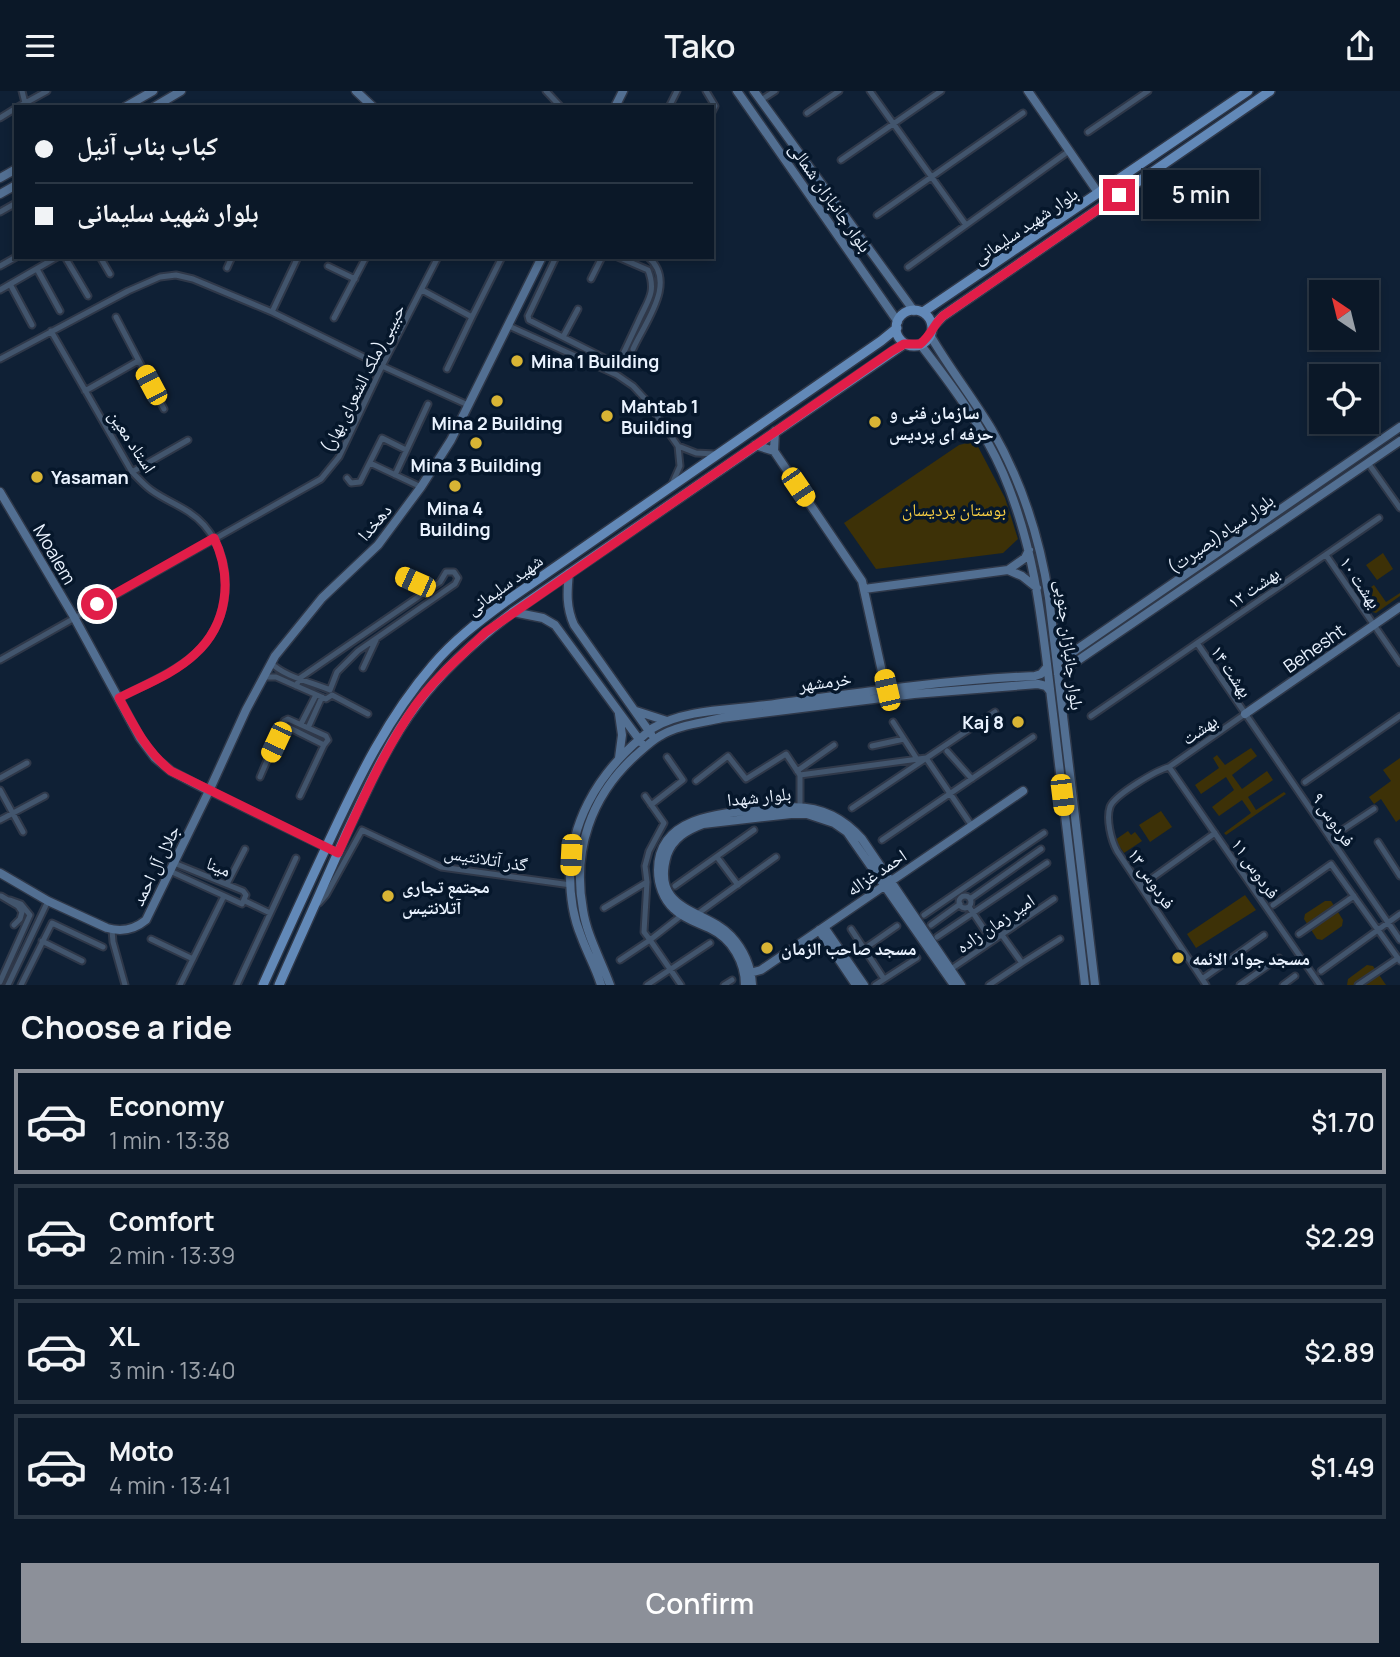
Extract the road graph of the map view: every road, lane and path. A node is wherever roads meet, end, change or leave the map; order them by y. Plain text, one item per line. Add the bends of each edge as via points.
1 (22, 91) edge
2 (47, 91) edge
3 (153, 91) edge
4 (181, 91) edge
5 (546, 91) edge
6 (706, 91) edge
7 (737, 91) edge
8 (754, 91) edge
9 (775, 91) edge
10 (839, 91) edge
11 (870, 91) edge
12 (941, 91) edge
13 (1028, 91) edge
14 (1131, 91) edge
15 (1148, 91) edge
16 (1248, 91) edge
17 (1270, 91) edge
18 (1136, 99) junction
19 (761, 100) junction
20 (25, 105) edge
21 (128, 105) edge
22 (157, 105) edge
23 (559, 105) edge
24 (714, 108) edge
25 (807, 113) dead end
26 (1023, 113) dead end
27 (893, 124) junction
28 (1088, 132) dead end
29 (1069, 152) junction
30 (1156, 155) junction
31 (841, 160) dead end
32 (1163, 165) junction
33 (932, 177) junction
34 (1098, 194) junction
35 (877, 215) dead end
36 (967, 225) junction
37 (54, 259) edge
38 (66, 259) edge
39 (101, 259) edge
40 (231, 259) edge
41 (297, 259) edge
42 (365, 259) edge
43 (437, 259) edge
44 (501, 259) edge
45 (541, 259) edge
46 (555, 259) edge
47 (600, 259) edge
48 (623, 259) edge
49 (650, 259) edge
50 (328, 266) dead end
51 (908, 267) dead end
52 (227, 268) dead end
53 (37, 269) junction
54 (110, 274) dead end
55 (355, 279) junction
56 (591, 279) dead end
57 (10, 284) junction
58 (0, 290) edge
59 (422, 290) junction
60 (89, 296) dead end
61 (578, 309) dead end
62 (60, 311) dead end
63 (918, 311) junction
64 (272, 312) junction
65 (116, 317) dead end
66 (472, 317) junction
67 (334, 318) dead end
68 (641, 324) junction
69 (32, 325) dead end
70 (897, 325) junction
71 (509, 326) junction
72 (51, 331) junction
73 (931, 331) junction
74 (563, 337) junction
75 (904, 344) junction
76 (920, 344) junction
77 (633, 349) dead end
78 (1, 356) edge
79 (138, 361) junction
80 (382, 366) junction
81 (447, 369) dead end
82 (85, 391) junction
83 (428, 404) dead end
84 (468, 405) junction
85 (164, 409) dead end
86 (1400, 428) edge
87 (775, 431) junction
88 (188, 440) dead end
89 (1400, 441) edge
90 (755, 445) junction
91 (678, 446) junction
92 (407, 450) junction
93 (774, 451) junction
94 (1362, 453) junction
95 (719, 454) junction
96 (370, 463) junction
97 (1368, 463) junction
98 (132, 472) junction
99 (395, 475) junction
100 (347, 478) dead end
101 (421, 487) junction
102 (670, 487) junction
103 (0, 492) edge
104 (1400, 508) edge
105 (1379, 518) dead end
106 (214, 538) junction
107 (1029, 550) junction
108 (1326, 555) junction
109 (1008, 570) junction
110 (569, 573) junction
111 (400, 575) dead end
112 (1195, 575) junction
113 (1037, 588) junction
114 (431, 589) junction
115 (864, 589) junction
116 (1400, 607) edge
117 (513, 612) junction
118 (74, 618) junction
119 (1374, 625) junction
120 (378, 638) junction
121 (1196, 643) junction
122 (0, 660) edge
123 (271, 663) junction
124 (1057, 663) junction
125 (1400, 663) edge
126 (1047, 667) junction
127 (363, 669) dead end
128 (1058, 674) junction
129 (263, 677) junction
130 (300, 678) junction
131 (1039, 679) junction
132 (296, 686) junction
133 (887, 690) junction
134 (1050, 691) junction
135 (321, 697) junction
136 (119, 698) junction
137 (634, 710) junction
138 (619, 711) junction
139 (995, 712) dead end
140 (368, 714) dead end
141 (1245, 714) junction
142 (1091, 716) dead end
143 (1400, 716) edge
144 (670, 721) junction
145 (893, 722) dead end
146 (301, 724) junction
147 (284, 725) junction
148 (308, 727) junction
149 (649, 731) junction
150 (1033, 737) dead end
151 (904, 739) junction
152 (655, 740) junction
153 (642, 744) junction
154 (324, 745) junction
155 (834, 745) dead end
156 (872, 746) dead end
157 (947, 751) dead end
158 (667, 757) dead end
159 (620, 758) junction
160 (926, 758) junction
161 (917, 759) junction
162 (27, 763) dead end
163 (1170, 767) junction
164 (798, 773) junction
165 (260, 777) dead end
166 (0, 778) edge
167 (972, 779) junction
168 (696, 781) dead end
169 (1305, 782) dead end
170 (0, 790) edge
171 (209, 791) junction
172 (1023, 791) dead end
173 (949, 795) junction
174 (45, 796) dead end
175 (300, 796) dead end
176 (645, 796) dead end
177 (651, 805) junction
178 (800, 807) junction
179 (852, 808) dead end
180 (1374, 809) dead end
181 (13, 813) junction
182 (724, 818) junction
183 (0, 820) edge
184 (972, 826) junction
185 (754, 830) dead end
186 (23, 832) dead end
187 (1044, 832) dead end
188 (1215, 833) junction
189 (1330, 838) junction
190 (881, 840) dead end
191 (1378, 842) dead end
192 (326, 848) junction
193 (245, 849) dead end
194 (1041, 849) dead end
195 (338, 853) junction
196 (296, 857) dead end
197 (717, 857) junction
198 (776, 857) dead end
199 (1047, 863) dead end
200 (172, 867) junction
201 (0, 873) edge
202 (1400, 876) edge
203 (647, 882) junction
204 (888, 883) junction
205 (227, 884) junction
206 (571, 885) junction
207 (737, 885) junction
208 (675, 886) dead end
209 (1141, 886) junction
210 (224, 895) junction
211 (0, 896) edge
212 (1354, 896) junction
213 (960, 898) junction
214 (970, 899) junction
215 (1054, 899) dead end
216 (10, 900) junction
217 (48, 901) junction
218 (245, 901) junction
219 (1273, 905) dead end
220 (604, 908) dead end
221 (971, 910) junction
222 (312, 911) junction
223 (684, 912) junction
224 (271, 913) junction
225 (1400, 914) edge
226 (696, 915) junction
227 (924, 915) dead end
228 (705, 922) junction
229 (1388, 922) junction
230 (14, 925) dead end
231 (931, 925) dead end
232 (897, 926) dead end
233 (822, 929) junction
234 (851, 929) dead end
235 (112, 930) junction
236 (1378, 930) junction
237 (1299, 934) dead end
238 (1002, 935) junction
239 (1264, 935) dead end
240 (937, 937) dead end
241 (151, 939) dead end
242 (1060, 939) dead end
243 (650, 940) junction
244 (1400, 940) edge
245 (42, 941) junction
246 (992, 941) junction
247 (710, 943) dead end
248 (103, 947) dead end
249 (864, 949) junction
250 (193, 958) junction
251 (917, 958) dead end
252 (1279, 958) dead end
253 (1399, 959) edge
254 (620, 960) dead end
255 (82, 961) dead end
256 (1021, 963) junction
257 (17, 965) junction
258 (671, 969) junction
259 (27, 970) junction
260 (948, 971) junction
261 (1321, 971) dead end
262 (748, 973) junction
263 (1295, 977) dead end
264 (732, 980) dead end
265 (0, 982) edge
266 (1204, 982) edge
267 (880, 983) edge
268 (8, 985) edge
269 (21, 985) edge
270 (125, 985) edge
271 (180, 985) edge
272 (237, 985) edge
273 (263, 985) edge
274 (279, 985) edge
275 (601, 985) edge
276 (610, 985) edge
277 (646, 985) edge
278 (681, 985) edge
279 (724, 985) edge
280 (745, 985) edge
281 (752, 985) edge
282 (856, 985) edge
283 (864, 985) edge
284 (954, 985) edge
285 (961, 985) edge
286 (989, 985) edge
287 (1085, 985) edge
288 (1095, 985) edge
289 (1240, 985) edge
290 (1283, 985) edge
291 (1320, 985) edge
292 (1358, 985) edge

1 - 20 street
2 - 20 street
3 - 21 main road
4 - 22 main road
5 - 23 street
6 - 24 street
7 - 70 main road, بلوار جانبازان شمالی
8 - 19 main road, بلوار جانبازان شمالی
9 - 19 street
10 - 25 street
11 - 27 street
12 - 27 street
13 - 29 main road
14 - 18 street
15 - 18 street
16 - 30 main road, بلوار شهید سلیمانی
17 - 32 main road, بلوار شهید سلیمانی
18 - 28 street
19 - 63 main road, بلوار جانبازان شمالی
26 - 33 street
27 - 31 street
27 - 33 street
29 - 34 main road
29 - 36 street
30 - 32 main road
30 - 34 main road, بلوار شهید سلیمانی
32 - 73 main road, بلوار شهید سلیمانی via 943,316
33 - 35 street
33 - 36 street
34 - 63 main road, بلوار شهید سلیمانی
36 - 51 street
37 - 53 street
38 - 60 street
39 - 54 street
40 - 52 street
41 - 64 street
42 - 55 street
43 - 59 street, حبیبی(ملک الشعرای بهار)
44 - 66 street
45 - 71 main road, دهخدا
46 - 74 street via 527,316
47 - 56 street
48 - 68 street via 648,270 654,284
49 - 68 street via 661,280 659,296
50 - 55 street
53 - 57 street
53 - 62 street
55 - 67 street
57 - 58 street
57 - 69 street
59 - 66 street
59 - 80 street, حبیبی(ملک الشعرای بهار)
61 - 74 street
63 - 70 main road via 906,314
63 - 73 main road via 931,320
64 - 72 street via 176,275 128,291
64 - 80 street
65 - 79 street
66 - 81 street
68 - 74 street via 615,360
68 - 77 street
70 - 75 main road via 898,338
70 - 95 main road, شهید سلیمانی via 881,341
71 - 84 main road, دهخدا
71 - 91 street via 633,386
72 - 78 street
72 - 82 street, استاد معین
73 - 76 main road
73 - 124 main road, بلوار جانبازان جنوبی via 993,431 1025,501 1044,567
75 - 76 main road
75 - 87 main road, شهید سلیمانی
76 - 107 main road, بلوار جانبازان جنوبی via 984,436 1002,471
79 - 82 street
79 - 85 street
80 - 84 street
80 - 106 street, حبیبی(ملک الشعرای بهار) via 331,469 302,491
82 - 98 street, استاد معین
83 - 92 street
84 - 101 main road, دهخدا
86 - 94 main road, بلوار سپاه(بصیرت)
87 - 90 main road, شهید سلیمانی
87 - 93 main road
88 - 98 street
89 - 97 main road, بلوار سپاه(بصیرت)
90 - 93 main road
90 - 110 main road, شهید سلیمانی
91 - 95 street
91 - 102 street via 680,467
92 - 96 street via 382,438
92 - 99 street
93 - 115 main road
94 - 97 main road
94 - 112 main road, بلوار سپاه(بصیرت)
95 - 102 main road, شهید سلیمانی
96 - 99 street
96 - 100 street via 360,482
97 - 104 street
97 - 112 main road, بلوار سپاه(بصیرت)
98 - 106 street, استاد معین via 151,490 193,514
99 - 101 street
101 - 123 main road, دهخدا via 377,545 322,598
102 - 192 main road, شهید سلیمانی via 486,615 434,664 381,736
103 - 118 main road, Moalem
105 - 108 street, بهشت ۱۲
106 - 118 street, حبیبی(ملک الشعرای بهار)
106 - 136 street, استاد معین via 226,576 216,625 195,655
107 - 109 main road
107 - 113 main road, بلوار جانبازان جنوبی
108 - 119 street, بهشت ۱۰
108 - 121 street, بهشت ۱۲
109 - 113 main road
109 - 115 main road
110 - 117 main road, شهید سلیمانی
110 - 137 main road via 567,600 574,625
111 - 114 street
112 - 124 main road, بلوار سپاه(بصیرت)
112 - 128 main road, بلوار سپاه(بصیرت)
113 - 126 main road, بلوار جانبازان جنوبی
114 - 120 street via 446,572 454,572 458,578
114 - 130 street
115 - 133 main road
116 - 119 main road, Behesht
117 - 138 main road via 555,625
117 - 195 main road, شهید سلیمانی via 444,672 416,705 375,772
118 - 122 street, حبیبی(ملک الشعرای بهار)
118 - 136 main road, Moalem
119 - 125 street, بهشت ۱۰
119 - 141 main road, Behesht
120 - 127 street
120 - 130 street via 343,665 330,689
121 - 141 street, بهشت ۱۴
121 - 142 street, بهشت ۱۲
123 - 129 main road, دهخدا
123 - 130 street
124 - 128 main road, بلوار جانبازان جنوبی
126 - 131 main road
126 - 134 main road, بلوار جانبازان جنوبی
128 - 288 main road, بلوار جانبازان جنوبی
129 - 132 street
129 - 171 main road, دهخدا
130 - 132 street
131 - 133 main road, خرمشهر
131 - 134 main road
131 - 152 main road, خرمشهر via 722,718 692,724
132 - 135 street
133 - 144 main road, خرمشهر
134 - 287 main road, بلوار جانبازان جنوبی
135 - 140 street via 332,695
135 - 146 street
135 - 148 street
136 - 171 main road, Moalem via 155,758
137 - 144 main road
137 - 149 main road
138 - 153 main road
138 - 159 main road
139 - 160 street
141 - 163 street, بهشت
141 - 189 street, فردوس ۹
143 - 169 street
144 - 149 main road, خرمشهر
145 - 151 street
146 - 147 street via 288,719
146 - 148 street
147 - 154 street
147 - 165 street
148 - 154 street via 326,736
149 - 152 main road
149 - 153 main road, خرمشهر
150 - 167 street
151 - 156 street
151 - 161 street
152 - 153 main road, خرمشهر
153 - 159 main road, خرمشهر
153 - 276 main road, خرمشهر via 602,795 581,856 583,913
154 - 175 street
155 - 164 street
157 - 167 street
158 - 177 street via 683,780
159 - 206 main road, خرمشهر via 594,790 584,811 571,855
160 - 161 street
160 - 173 street
160 - 179 street
161 - 164 street
162 - 166 street
163 - 188 street, فردوس ۱۱
163 - 209 street, فردوس ۱۳ via 1159,769 1116,799 1109,810 1114,845
164 - 168 street via 786,754 746,779 728,757
164 - 178 street
167 - 173 street
170 - 181 street
171 - 192 street
171 - 200 main road, جلال آل احمد
172 - 184 main road, احمد غزاله
173 - 184 street
173 - 190 street
174 - 181 street
176 - 177 street
177 - 203 street via 664,823 649,851
178 - 182 main road, بلوار شهدا
178 - 204 main road, بلوار شهدا via 823,811 851,827
180 - 189 street
181 - 183 street
181 - 186 street
182 - 204 main road, بلوار شهدا via 821,817 847,832
182 - 223 main road, بلوار شهدا via 701,818 686,824 663,847 658,879 673,908
184 - 204 main road, احمد غزاله
185 - 197 street
187 - 213 street
188 - 209 street
188 - 291 street, فردوس ۱۱
189 - 229 street, فردوس ۹
191 - 202 street
192 - 195 main road
192 - 273 main road, شهید سلیمانی
193 - 205 street
194 - 214 street
195 - 222 main road, شهید سلیمانی
196 - 224 street
197 - 207 street
197 - 208 street
198 - 207 street
199 - 221 street
200 - 205 street, مینا
200 - 210 street, مینا
200 - 235 main road, جلال آل احمد via 146,920 138,927
201 - 217 main road
203 - 220 street
203 - 243 street via 644,932
204 - 233 main road, احمد غزاله
204 - 260 main road, بلوار شهدا
205 - 218 street, مینا via 243,891
206 - 222 street, گذر آتلانتیس via 441,867 362,830 326,895
206 - 275 main road, خرمشهر via 580,936
207 - 226 street
209 - 266 street, فردوس ۱۳
210 - 218 street, مینا via 242,904
210 - 250 street
211 - 216 street
212 - 219 street via 1331,864
212 - 236 street
212 - 237 street
213 - 214 street
213 - 221 street via 964,908
213 - 227 street
213 - 231 street
214 - 221 street
215 - 238 street, امیر زمان زاده
216 - 230 street via 22,912
216 - 265 street via 30,915
217 - 235 main road
217 - 257 street
218 - 224 street
221 - 240 street
221 - 246 street
222 - 274 main road, شهید سلیمانی
223 - 226 main road, بلوار شهدا
223 - 228 main road, بلوار شهدا
223 - 243 street
224 - 272 street
225 - 229 street
226 - 228 main road, بلوار شهدا
228 - 262 main road, بلوار شهدا via 731,935 747,960
229 - 236 street
229 - 244 street, فردوس ۹
232 - 249 street
233 - 262 main road, احمد غزاله via 761,970
233 - 282 main road
233 - 283 main road
234 - 249 street
235 - 270 street
236 - 253 street
236 - 261 street
238 - 246 street, امیر زمان زاده
238 - 256 street
239 - 266 street
241 - 250 street
242 - 256 street
243 - 254 street
243 - 258 street
245 - 248 street via 52,923
245 - 255 street
245 - 259 street
246 - 260 street, امیر زمان زاده
247 - 258 street
249 - 267 street
250 - 271 street
251 - 267 street
252 - 289 street
253 - 292 street
256 - 286 street
257 - 259 street
257 - 268 street
258 - 277 street
258 - 278 street
259 - 269 street
260 - 284 main road, بلوار شهدا
260 - 285 main road, بلوار شهدا
262 - 280 main road, بلوار شهدا
262 - 281 main road, بلوار شهدا
263 - 290 street
264 - 279 street

